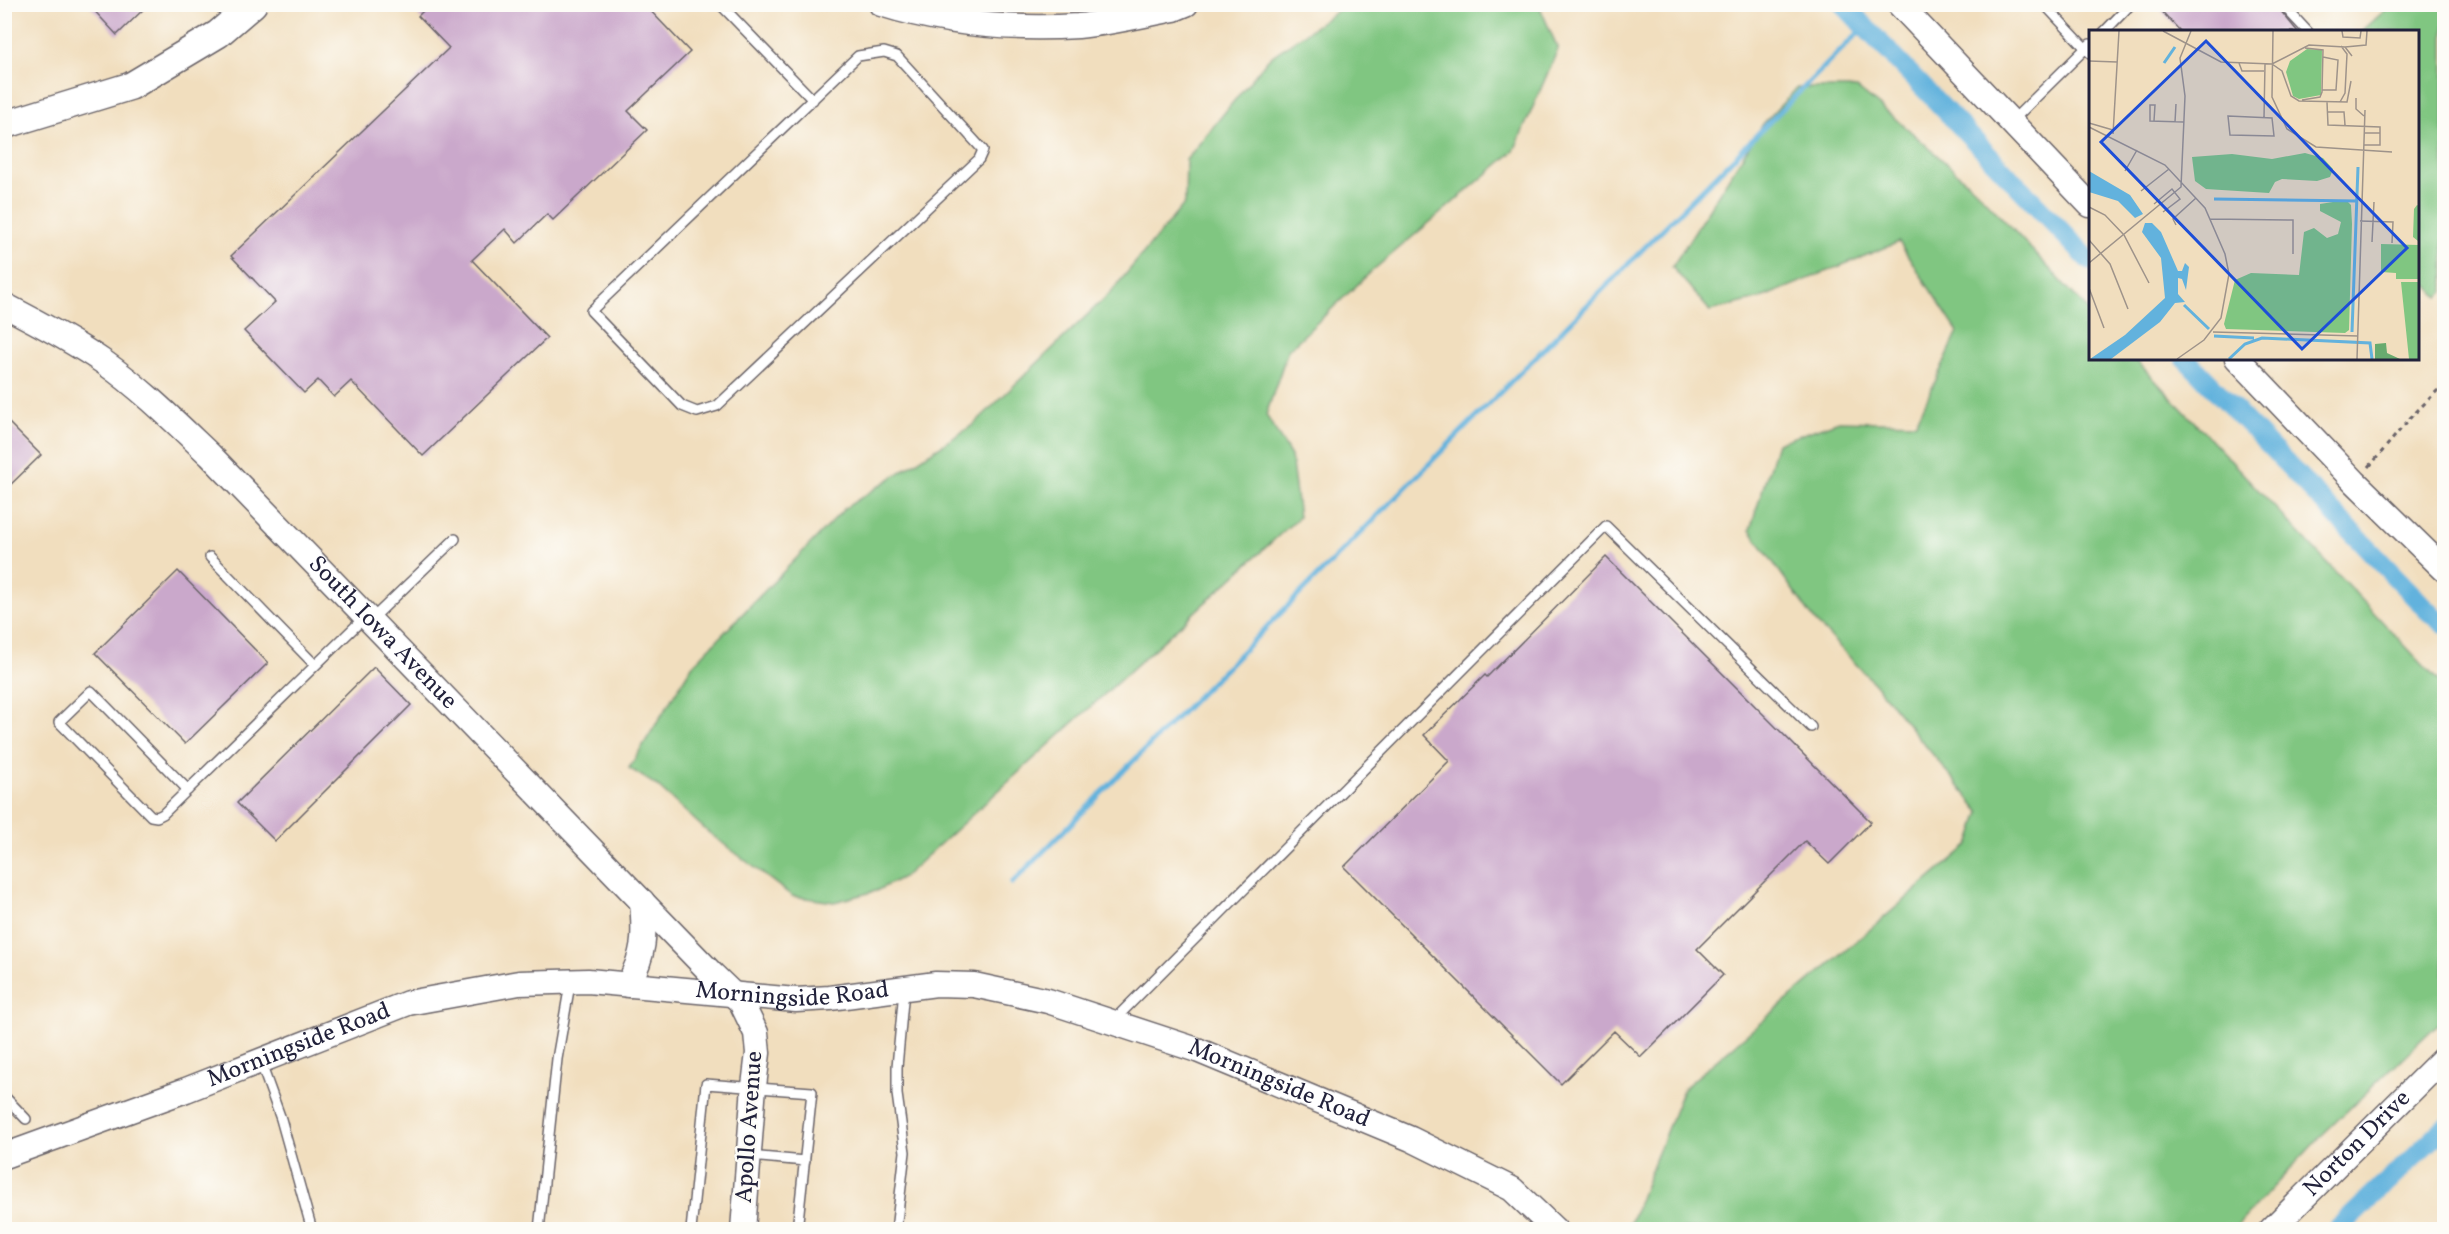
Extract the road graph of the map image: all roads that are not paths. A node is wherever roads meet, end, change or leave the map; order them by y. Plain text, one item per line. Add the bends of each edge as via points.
1 (253, 4) edge
2 (720, 4) edge
3 (882, 4) edge
4 (1186, 4) edge
5 (1899, 4) edge
6 (2044, 4) edge
7 (2131, 4) edge
8 (2283, 4) edge
9 (2106, 30) edge
10 (2306, 30) edge
11 (2089, 49) edge
12 (813, 100) junction
13 (2011, 122) junction
14 (4, 125) edge
15 (2089, 203) edge
16 (4, 305) edge
17 (2239, 360) edge
18 (455, 539) dead end
19 (210, 557) dead end
20 (2445, 569) edge
21 (368, 618) junction
22 (315, 665) junction
23 (1811, 728) dead end
24 (188, 790) junction
25 (642, 901) junction
26 (570, 982) junction
27 (628, 985) junction
28 (904, 988) junction
29 (734, 995) junction
30 (1112, 1022) junction
31 (2445, 1058) edge
32 (260, 1061) junction
33 (754, 1086) junction
34 (4, 1096) edge
35 (26, 1119) dead end
36 (750, 1155) junction
37 (4, 1156) edge
38 (805, 1161) junction
39 (312, 1230) edge
40 (539, 1230) edge
41 (691, 1230) edge
42 (743, 1230) edge
43 (797, 1230) edge
44 (896, 1230) edge
45 (1555, 1230) edge
46 (2271, 1230) edge

1 - 14 main road via 219,34 131,86
2 - 12 lane
3 - 4 street via 959,22 1019,27 1080,26
5 - 13 street
6 - 11 lane
7 - 9 lane
8 - 10 lane
11 - 13 lane
12 - 12 lane via 858,56 891,54 983,150 978,159 717,406 697,412 682,406 591,311
13 - 15 street
16 - 21 street, South Iowa Avenue via 104,363 157,405
17 - 20 street
18 - 21 lane
19 - 22 lane
21 - 22 lane
21 - 25 street, South Iowa Avenue
22 - 24 lane
23 - 30 lane via 1606,526
24 - 24 lane via 163,814 151,816 59,722 91,691
25 - 27 street via 645,935 639,964
25 - 29 street, South Iowa Avenue
26 - 27 street, Morningside Road
26 - 32 street, Morningside Road via 519,983 408,1003
26 - 40 lane via 556,1059
27 - 29 street, Morningside Road
28 - 29 street, Morningside Road via 796,1000
28 - 30 street, Morningside Road via 974,985 1048,1001
28 - 44 lane via 897,1094 905,1152
29 - 33 street, Apollo Avenue via 756,1033
30 - 45 street, Morningside Road via 1197,1050 1411,1139 1512,1189
31 - 46 street, Norton Drive
32 - 37 street, Morningside Road
32 - 39 lane via 281,1119
33 - 36 street, Apollo Avenue
33 - 38 lane via 812,1092
33 - 41 lane via 706,1084
34 - 35 lane
36 - 38 lane
36 - 42 street, Apollo Avenue
38 - 43 lane

